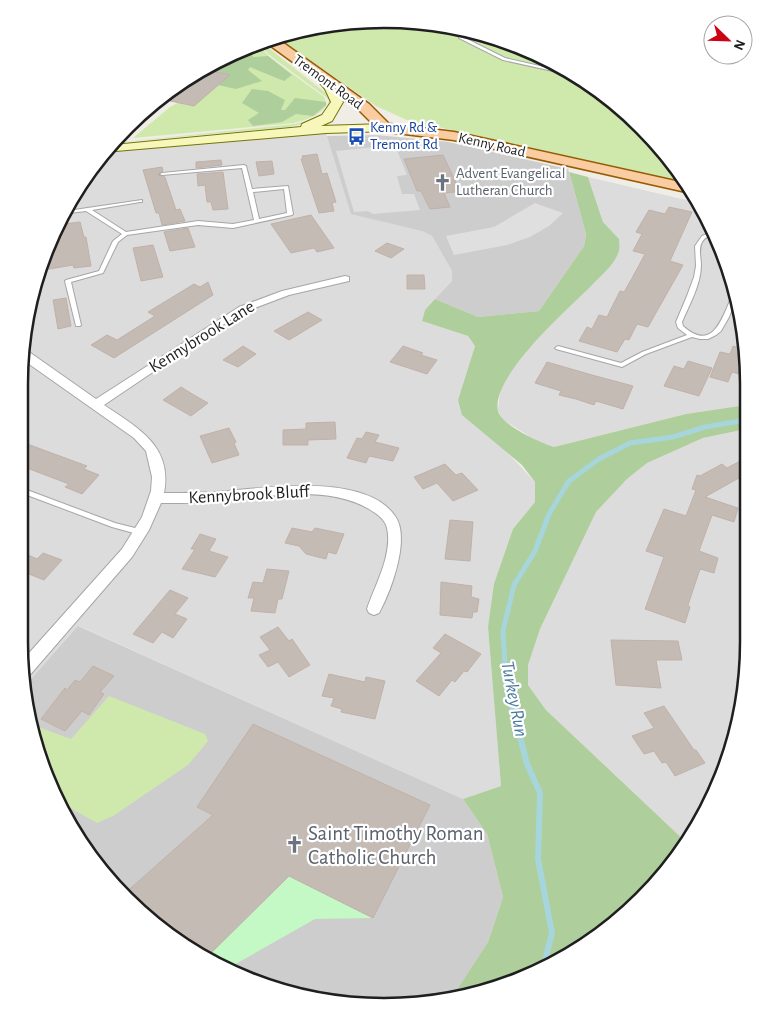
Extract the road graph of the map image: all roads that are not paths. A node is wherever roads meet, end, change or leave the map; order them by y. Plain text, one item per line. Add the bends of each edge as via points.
1 (460, 37) dead end
2 (276, 44) edge
3 (553, 70) edge
4 (318, 74) junction
5 (385, 128) junction
6 (272, 133) junction
7 (454, 136) junction
8 (117, 148) edge
9 (162, 174) dead end
10 (681, 187) edge
11 (250, 190) junction
12 (140, 201) dead end
13 (87, 209) junction
14 (72, 212) edge
15 (258, 221) junction
16 (125, 234) junction
17 (708, 235) edge
18 (345, 278) dead end
19 (731, 304) edge
20 (78, 325) dead end
21 (692, 335) junction
22 (558, 348) dead end
23 (29, 357) edge
24 (97, 404) junction
25 (28, 492) edge
26 (156, 498) junction
27 (142, 532) junction
28 (374, 609) dead end
29 (28, 664) edge

1 - 3 lane via 504,59
2 - 4 main road, Tremont Road
4 - 5 main road, Tremont Road via 364,107
4 - 6 main road via 337,96 338,102 330,114 318,123
4 - 7 main road via 383,114
5 - 6 main road, Kenny Road
5 - 7 main road, Kenny Road
6 - 8 main road, Kenny Road
7 - 10 main road, Kenny Road
9 - 11 lane via 244,166
11 - 15 lane
11 - 15 lane via 286,187 290,214
12 - 13 lane
13 - 14 lane
13 - 16 lane
15 - 16 lane via 233,226 198,223
16 - 20 lane via 116,241 101,272 68,281
17 - 21 lane via 698,244 697,279 679,322 680,327
18 - 24 street, Kennybrook Lane via 292,290 248,305
19 - 21 lane via 717,334 708,337
21 - 22 lane via 622,365
23 - 24 street
24 - 26 street via 139,435 152,450 158,472
25 - 27 lane via 114,525
26 - 27 street via 152,515
26 - 28 street, Kennybrook Bluff via 306,490 338,494 383,509 394,527 394,546
27 - 29 street

